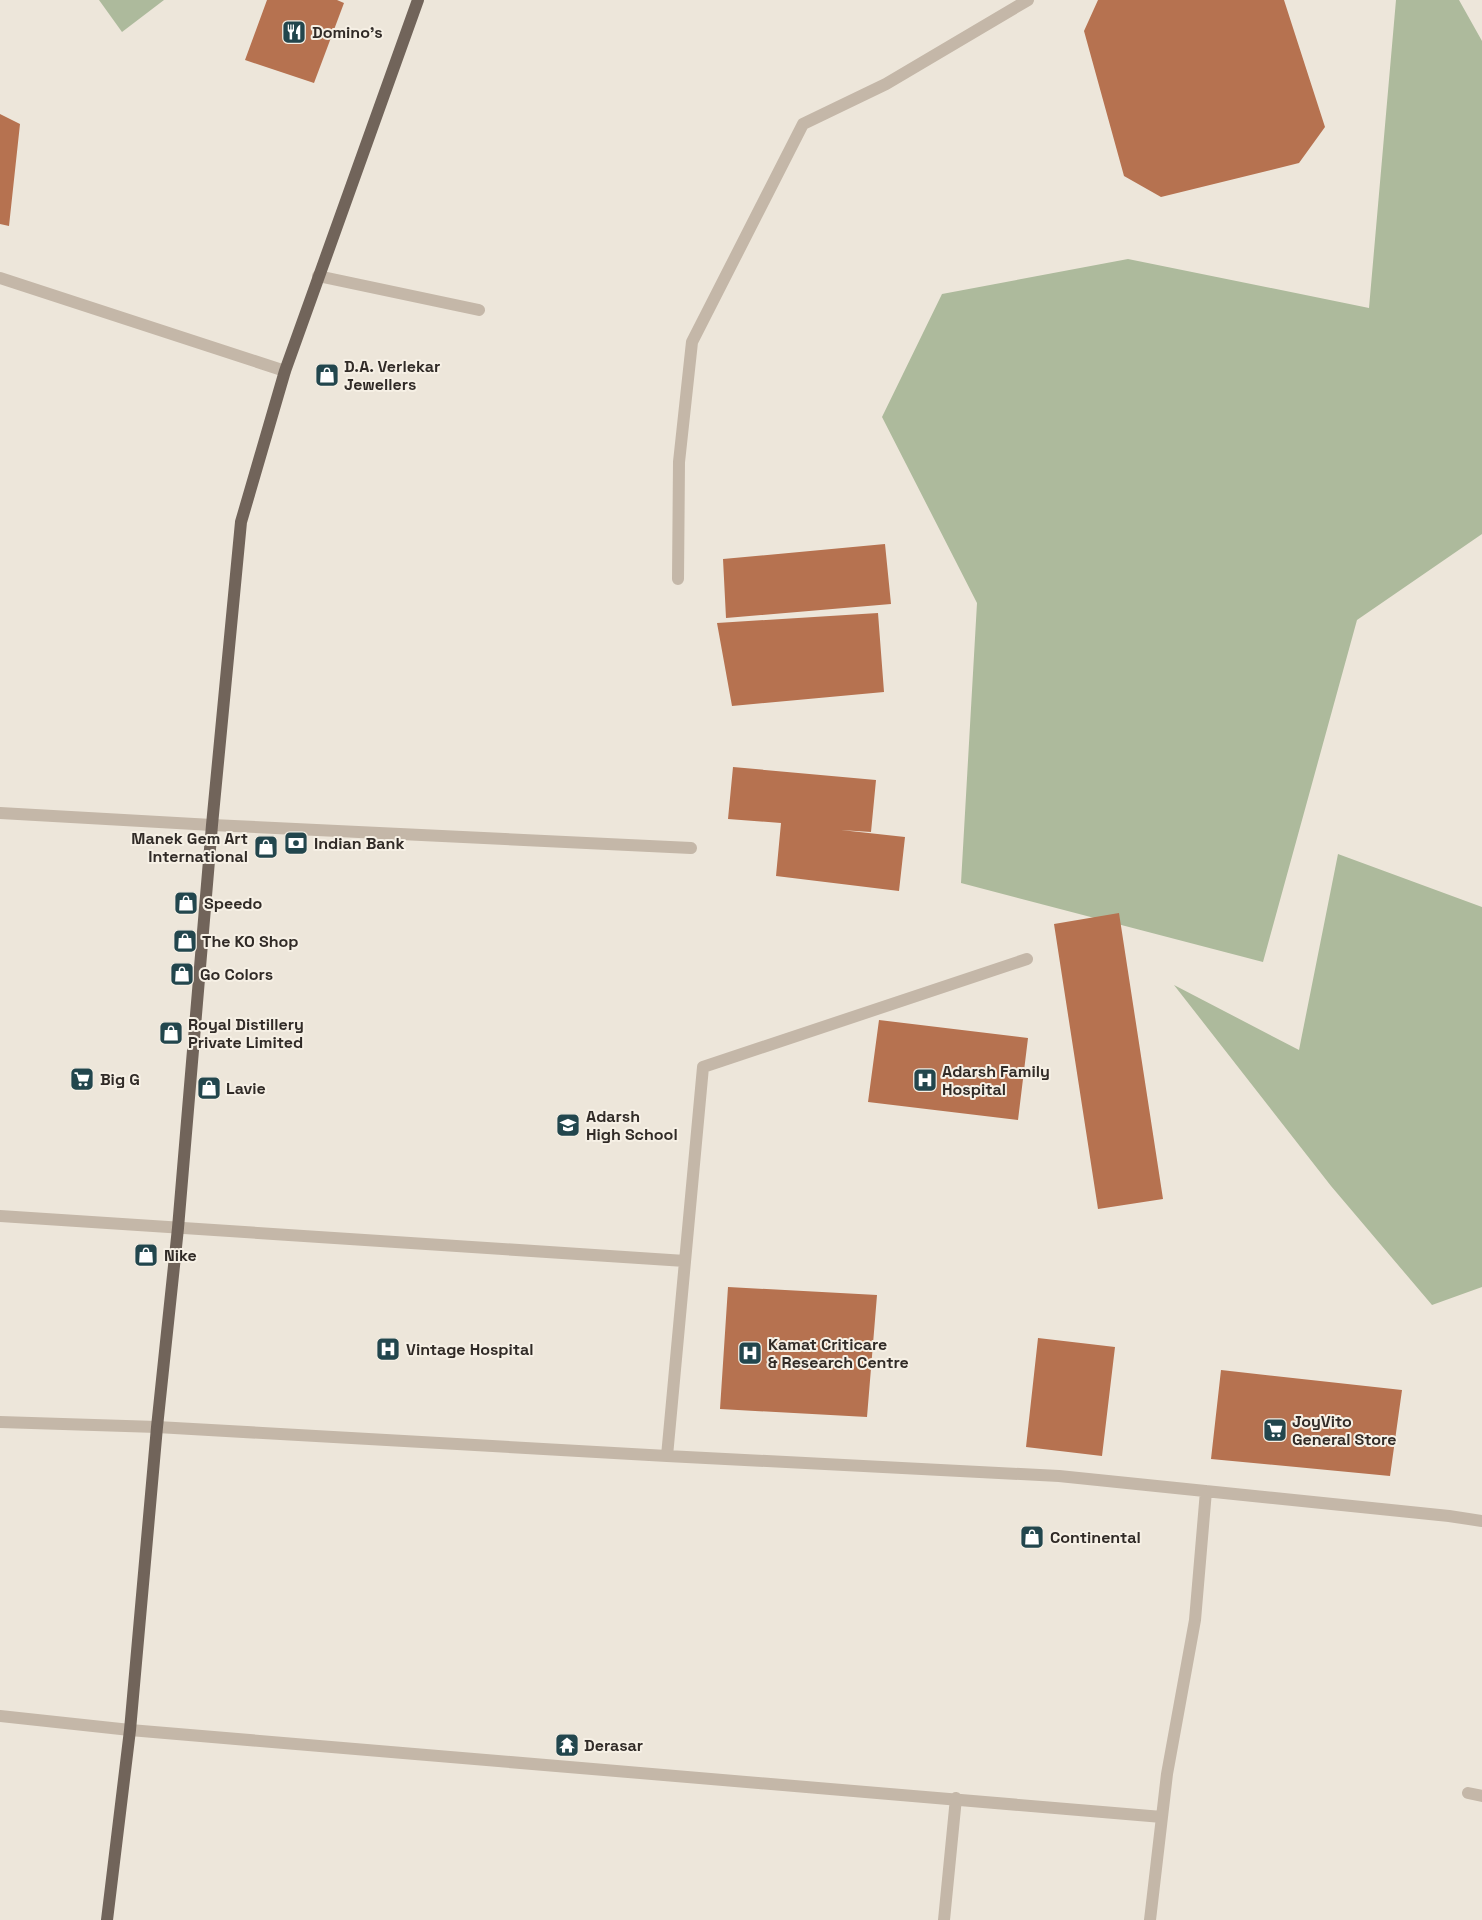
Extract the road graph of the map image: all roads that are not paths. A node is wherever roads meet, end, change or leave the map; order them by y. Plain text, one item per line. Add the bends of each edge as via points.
1 (418, 0) edge
2 (1028, 0) edge
3 (318, 276) junction
4 (0, 278) edge
5 (479, 310) dead end
6 (285, 371) junction
7 (678, 579) dead end
8 (0, 813) edge
9 (212, 825) junction
10 (691, 848) dead end
11 (1027, 959) dead end
12 (0, 1216) edge
13 (178, 1228) junction
14 (685, 1261) junction
15 (0, 1422) edge
16 (157, 1427) junction
17 (667, 1456) junction
18 (1206, 1491) junction
19 (1482, 1521) edge
20 (0, 1716) edge
21 (130, 1730) junction
22 (1468, 1793) dead end
23 (1482, 1796) edge
24 (956, 1798) junction
25 (1162, 1817) junction
26 (107, 1920) edge
27 (944, 1920) edge
28 (1150, 1920) edge

1 - 3 main road
2 - 7 street via 886,84 804,124 692,342 679,462
3 - 5 street
3 - 6 main road
4 - 6 street
6 - 9 main road via 241,522
8 - 9 street
9 - 10 street
9 - 13 main road
11 - 14 street via 703,1067
12 - 13 street
13 - 14 street
13 - 16 main road
14 - 17 street
15 - 16 street
16 - 17 street
16 - 21 main road
17 - 18 street via 1059,1476
18 - 19 street
18 - 25 street via 1195,1620
20 - 21 street
21 - 24 street
21 - 26 main road
22 - 23 street
24 - 25 street
24 - 27 street
25 - 28 street

